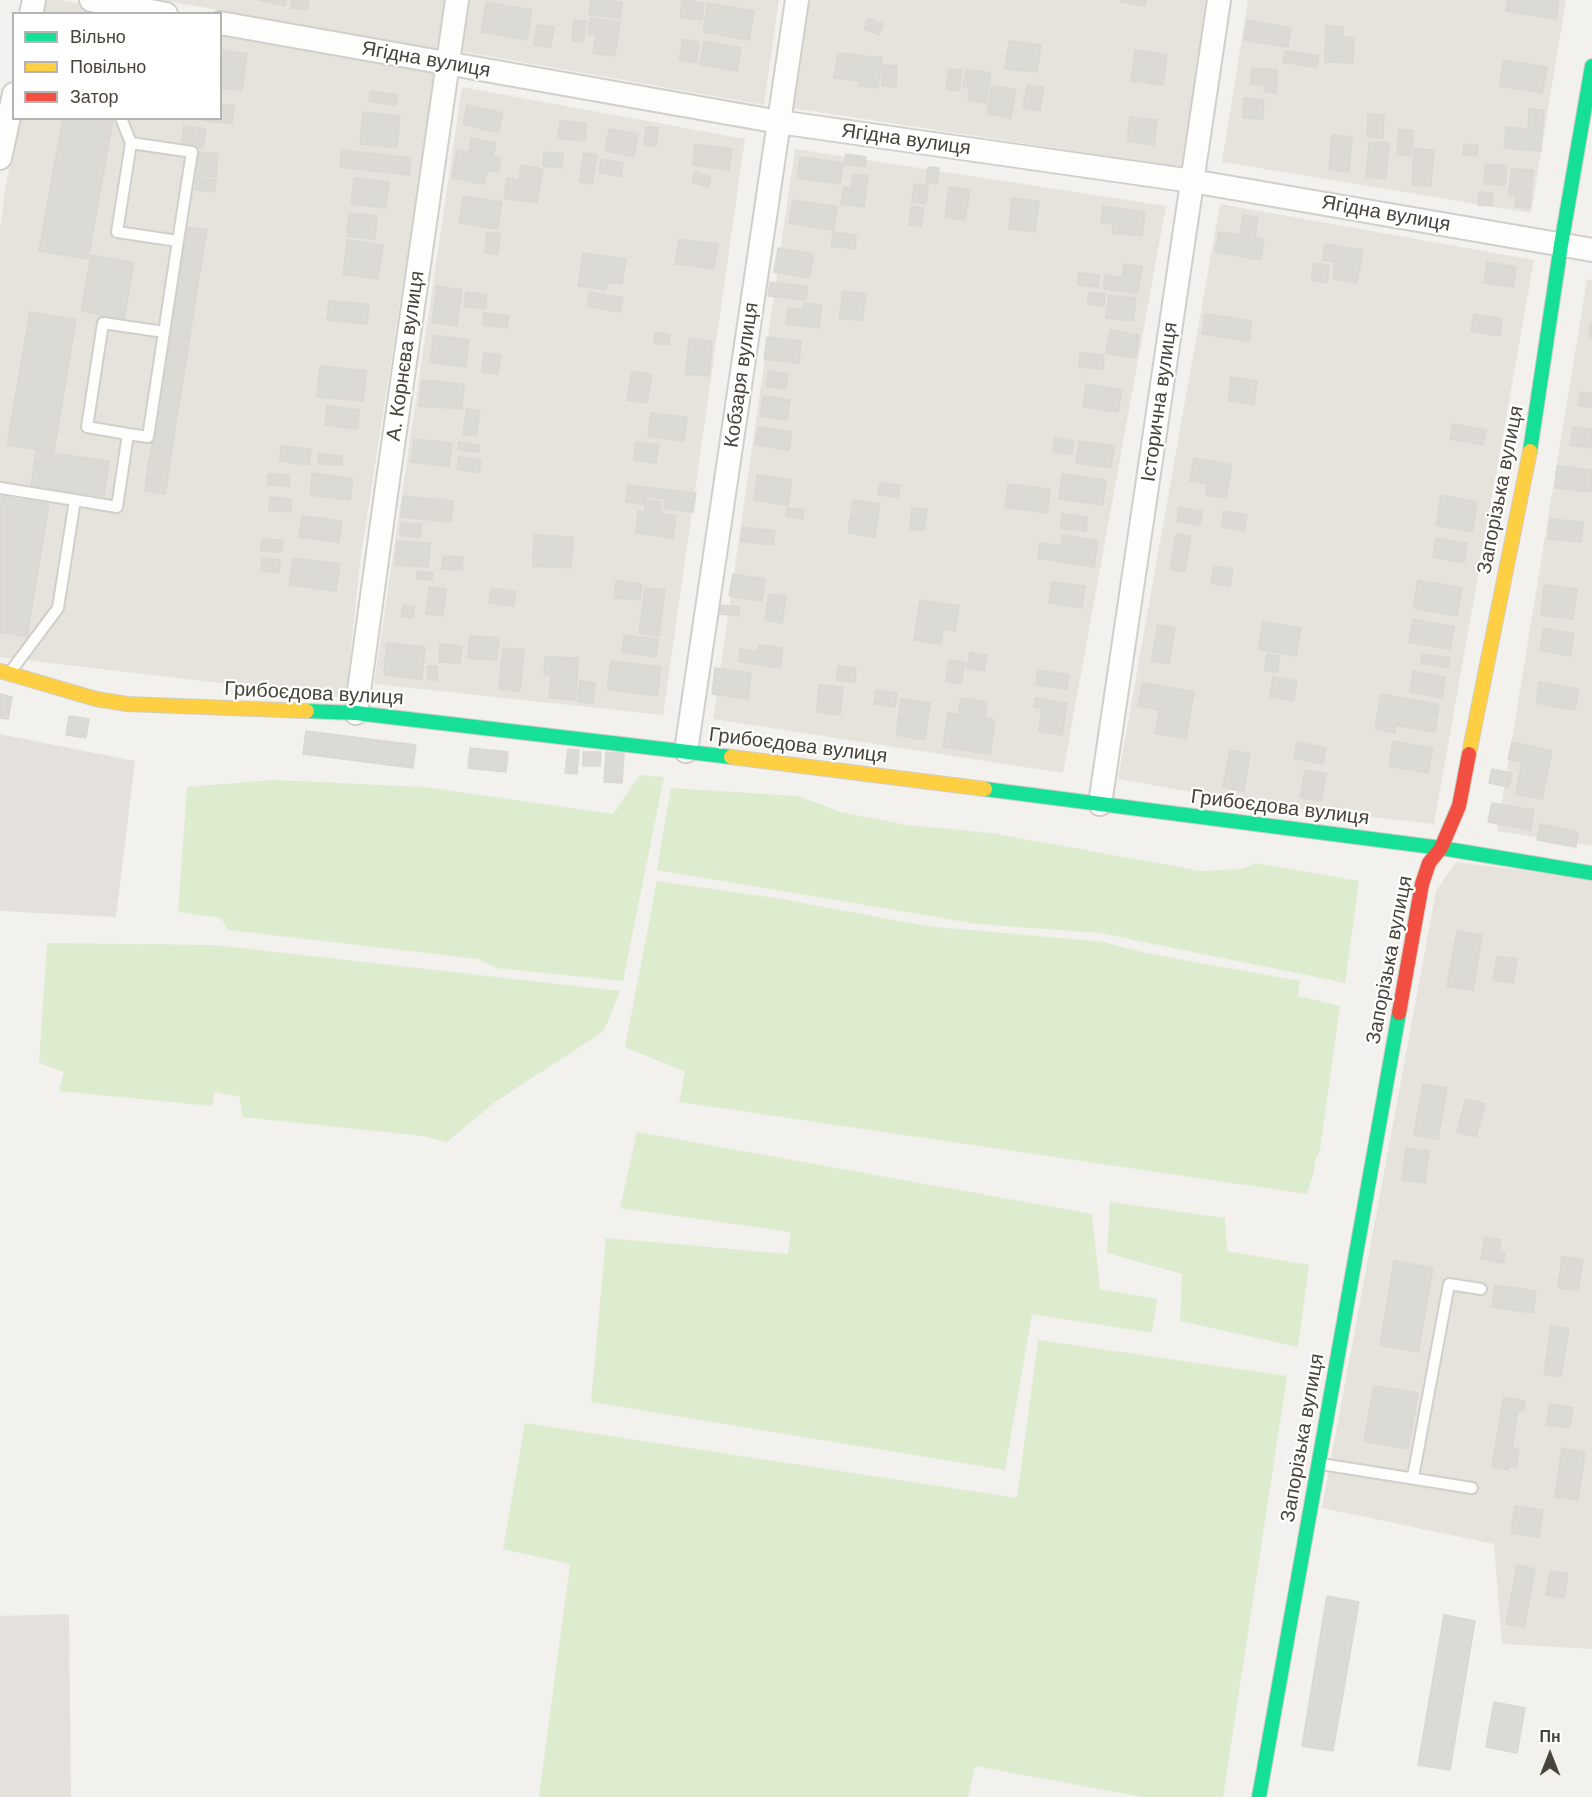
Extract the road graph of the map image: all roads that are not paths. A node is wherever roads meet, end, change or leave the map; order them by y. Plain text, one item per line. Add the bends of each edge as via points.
1 (91, 0) edge
2 (457, 0) edge
3 (797, 0) edge
4 (1219, 0) edge
5 (136, 11) edge
6 (222, 23) edge
7 (449, 64) junction
8 (1592, 66) edge
9 (12, 103) edge
10 (122, 120) edge
11 (780, 123) junction
12 (131, 142) junction
13 (0, 158) edge
14 (1192, 181) junction
15 (178, 241) junction
16 (1561, 245) junction
17 (1592, 250) edge
18 (164, 332) junction
19 (128, 434) junction
20 (0, 489) edge
21 (75, 500) junction
22 (5, 672) edge
23 (356, 713) junction
24 (686, 751) junction
25 (1100, 804) junction
26 (1441, 848) junction
27 (1592, 873) edge
28 (1481, 1289) dead end
29 (1318, 1463) junction
30 (1413, 1477) junction
31 (1472, 1488) dead end
32 (1259, 1797) edge

1 - 5 street
2 - 7 street, А. Корнєва вулиця
3 - 11 street, Кобзаря вулиця
4 - 14 street, Історична вулиця
6 - 7 street, Ягідна вулиця
7 - 11 street, Ягідна вулиця
7 - 23 street, А. Корнєва вулиця
8 - 16 street, Запорізька вулиця
9 - 13 street
10 - 12 lane
11 - 14 street, Ягідна вулиця
11 - 24 street, Кобзаря вулиця
12 - 15 lane via 192,152
12 - 15 lane via 117,232
14 - 16 street, Ягідна вулиця
14 - 25 street, Історична вулиця
15 - 18 lane
16 - 17 street, Ягідна вулиця
16 - 26 street, Запорізька вулиця via 1528,462 1459,806
18 - 19 lane via 148,437
18 - 19 lane via 103,323 87,427
19 - 21 lane via 117,507
20 - 21 lane
21 - 22 lane via 58,608
22 - 23 street, Грибоєдова вулиця via 96,699 127,704
23 - 24 street, Грибоєдова вулиця
24 - 25 street, Грибоєдова вулиця
25 - 26 street, Грибоєдова вулиця
26 - 27 street, Грибоєдова вулиця
26 - 29 street, Запорізька вулиця via 1429,863 1422,884
28 - 30 lane via 1449,1284
29 - 30 lane
29 - 32 street, Запорізька вулиця
30 - 31 lane

